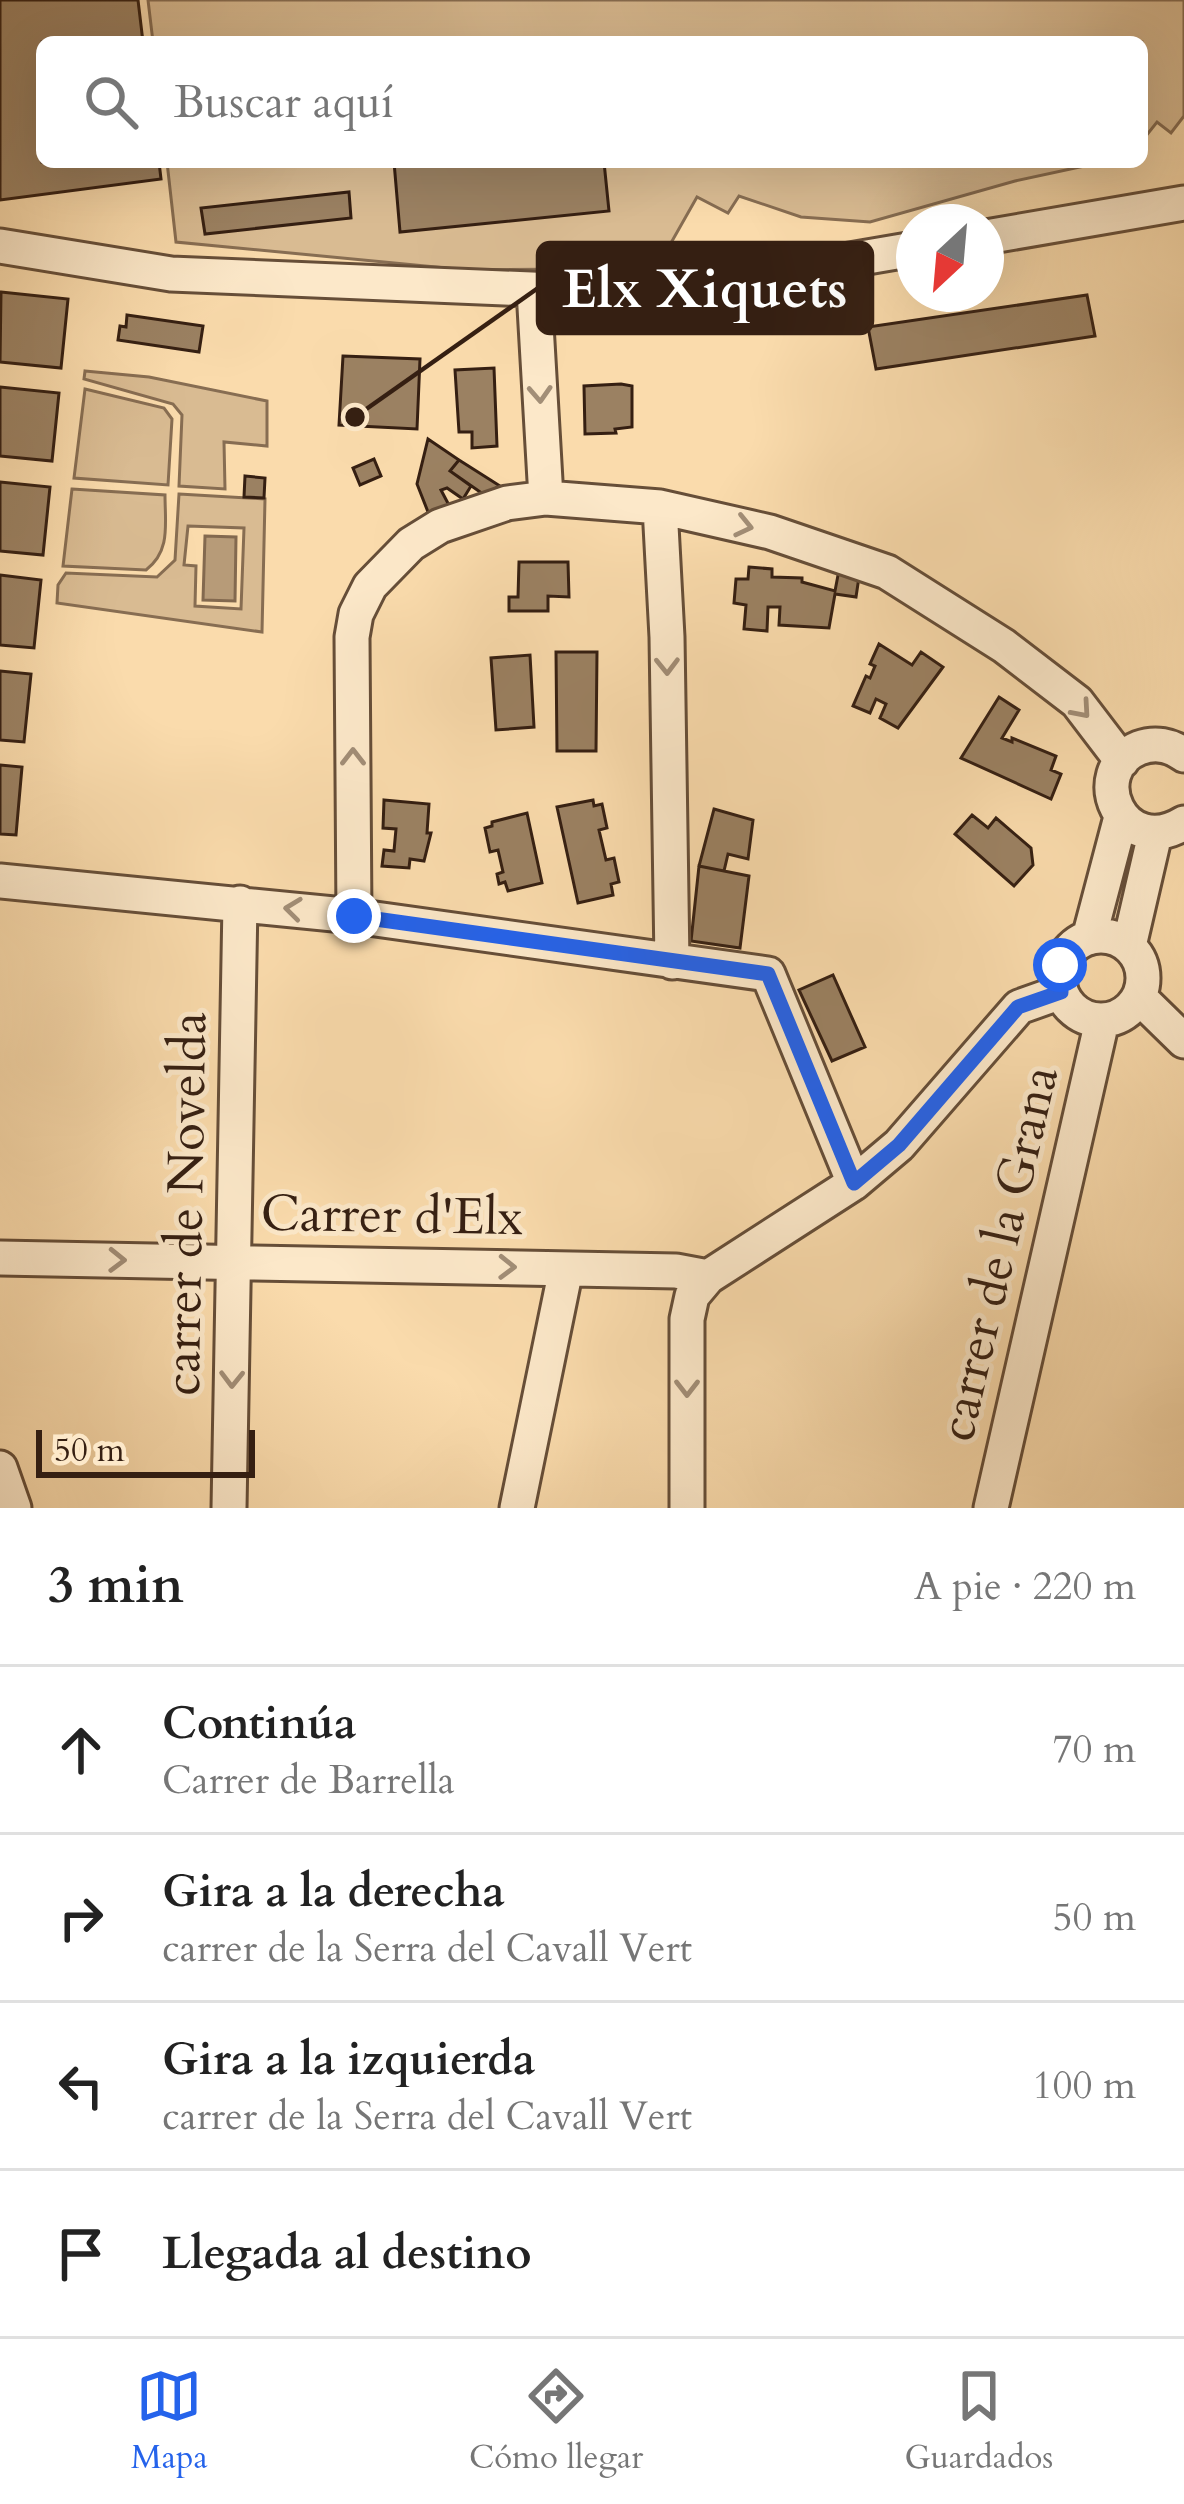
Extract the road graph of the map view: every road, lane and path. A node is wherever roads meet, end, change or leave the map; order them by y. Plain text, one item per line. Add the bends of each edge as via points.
1 (1184, 203) edge
2 (1004, 234) edge
3 (0, 246) edge
4 (896, 252) edge
5 (534, 290) junction
6 (546, 497) junction
7 (661, 508) junction
8 (1184, 755) edge
9 (1122, 761) junction
10 (1121, 817) junction
11 (1169, 829) edge
12 (0, 880) edge
13 (241, 903) junction
14 (354, 916) junction
15 (1089, 938) junction
16 (1130, 946) junction
17 (672, 962) junction
18 (1061, 992) junction
19 (1139, 997) junction
20 (1102, 1021) junction
21 (1184, 1041) edge
22 (854, 1183) junction
23 (0, 1258) edge
24 (235, 1262) junction
25 (566, 1269) junction
26 (707, 1277) junction
27 (0, 1468) edge
28 (14, 1508) edge
29 (229, 1508) edge
30 (518, 1508) edge
31 (687, 1508) edge
32 (991, 1508) edge

1 - 2 street
3 - 5 street via 170,274
4 - 5 street via 650,294
5 -> 6 street
6 - 7 street
14 -> 6 street via 356,614 386,566 440,526
7 -> 9 street via 770,532 887,572 1078,702
7 -> 17 street
8 - 9 street via 1147,746
9 - 10 street via 1112,789
10 - 11 street via 1131,826
10 - 15 street
11 - 16 street
12 - 13 street
14 -> 13 street
13 - 24 street, carrer de Novelda
14 - 17 street
15 - 16 street
15 - 18 street via 1066,953
16 - 19 street via 1143,970
17 - 22 street via 768,974
18 - 20 street via 1077,1013
18 - 22 street via 1018,1007 899,1145
19 - 20 street via 1123,1015
19 - 21 street
20 - 32 street, carrer de la Grana
22 - 26 street
23 -> 24 street, Carrer d'Elx
24 -> 25 street, Carrer d'Elx
24 -> 29 street, carrer de Novelda
25 - 26 street, Carrer d'Elx
25 - 30 street
26 -> 31 street via 687,1318
27 - 28 street

